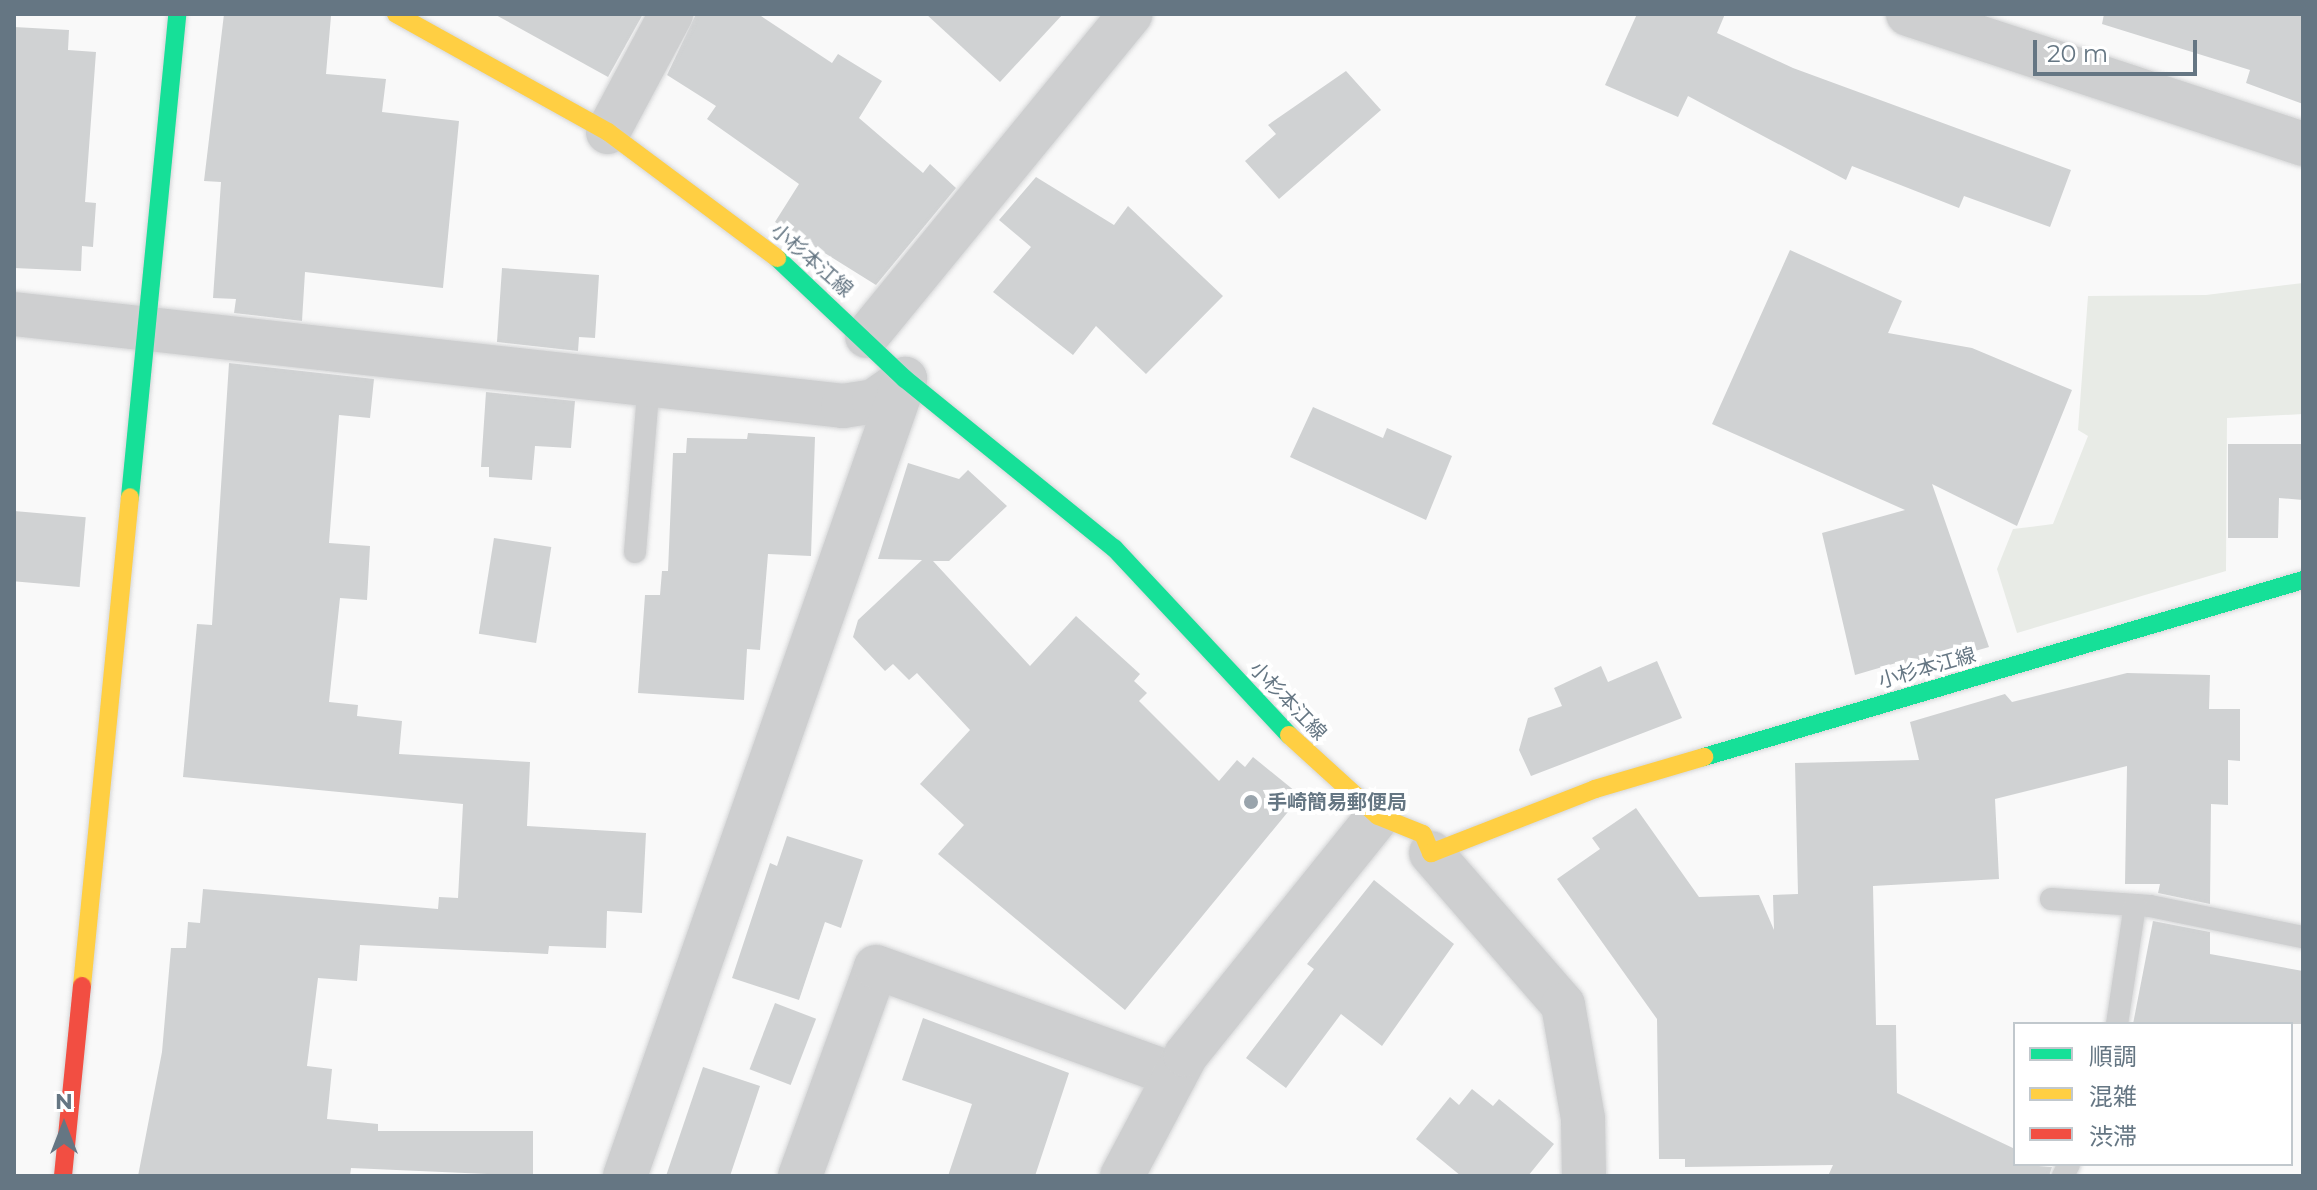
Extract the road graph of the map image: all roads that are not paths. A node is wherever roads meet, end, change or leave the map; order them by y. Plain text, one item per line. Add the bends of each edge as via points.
1 (177, 14) edge
2 (396, 14) edge
3 (671, 14) edge
4 (1131, 14) edge
5 (1908, 14) edge
6 (608, 132) junction
7 (2303, 144) edge
8 (14, 314) edge
9 (147, 326) junction
10 (867, 336) junction
11 (905, 379) junction
12 (649, 380) junction
13 (635, 552) dead end
14 (2303, 580) edge
15 (1378, 816) junction
16 (1431, 853) junction
17 (2051, 899) dead end
18 (2135, 905) junction
19 (2303, 937) edge
20 (2117, 1022) edge
21 (1175, 1075) junction
22 (63, 1176) edge
23 (625, 1176) edge
24 (800, 1176) edge
25 (1122, 1176) edge
26 (1584, 1176) edge

1 - 9 main road
2 - 6 main road, 小杉本江線
3 - 6 street
4 - 10 street
5 - 7 street
6 - 10 main road, 小杉本江線 via 755,239
8 - 9 street
9 - 12 street
9 - 22 main road
10 - 11 main road, 小杉本江線
11 - 12 street via 874,401 843,406
11 - 15 main road, 小杉本江線 via 1114,548 1304,751
11 - 23 street
12 - 13 lane
14 - 16 main road, 小杉本江線 via 1595,789
15 - 16 main road, 小杉本江線 via 1423,834
15 - 21 street
16 - 26 street via 1563,1005 1583,1119
17 - 18 lane
18 - 19 lane
18 - 20 lane
21 - 24 street via 876,967
21 - 25 street

